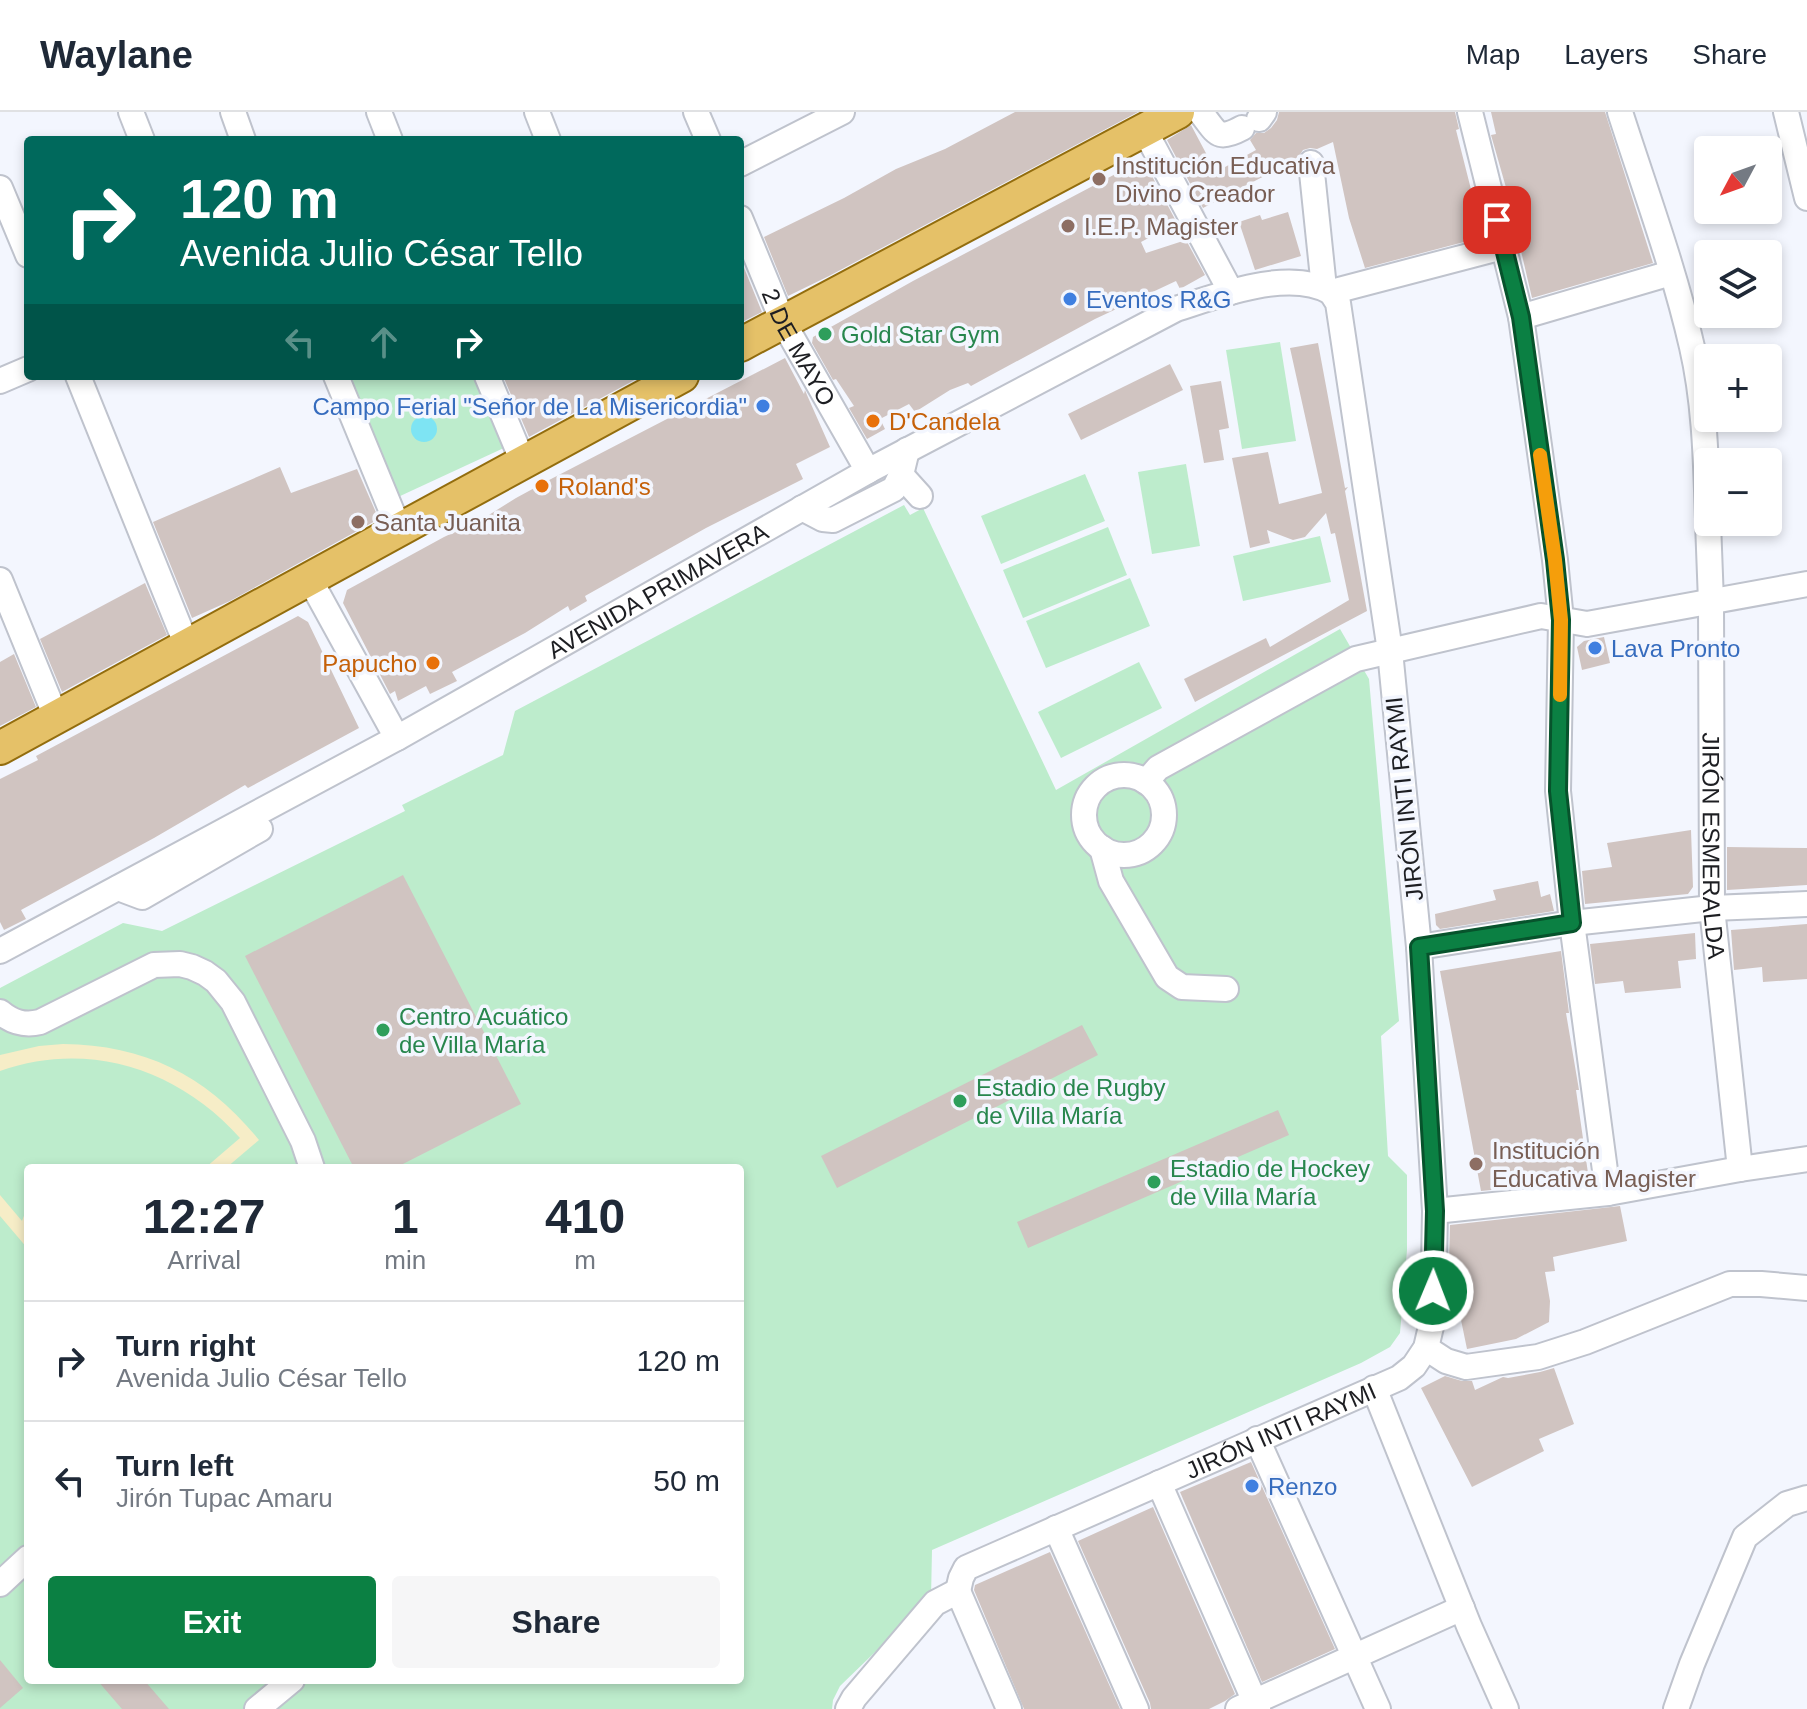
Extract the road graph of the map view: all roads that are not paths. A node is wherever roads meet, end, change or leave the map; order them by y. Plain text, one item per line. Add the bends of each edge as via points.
1 (131, 112) edge
2 (233, 112) edge
3 (379, 112) edge
4 (537, 112) edge
5 (696, 112) edge
6 (842, 112) edge
7 (1178, 112) edge
8 (1200, 112) edge
9 (1470, 112) edge
10 (1620, 112) edge
11 (1786, 112) edge
12 (1255, 120) edge
13 (1145, 131) junction
14 (140, 136) edge
15 (242, 136) edge
16 (388, 136) edge
17 (546, 136) edge
18 (706, 136) edge
19 (744, 162) edge
20 (1311, 163) dead end
21 (0, 188) edge
22 (1807, 198) edge
23 (744, 228) edge
24 (24, 245) edge
25 (1503, 247) junction
26 (1671, 273) junction
27 (1328, 290) junction
28 (1231, 292) junction
29 (1521, 317) junction
30 (783, 322) junction
31 (744, 343) edge
32 (24, 371) edge
33 (80, 380) edge
34 (338, 380) edge
35 (489, 380) edge
36 (675, 380) edge
37 (0, 381) edge
38 (1705, 448) edge
39 (907, 450) junction
40 (523, 462) junction
41 (868, 471) junction
42 (901, 475) junction
43 (920, 496) dead end
44 (802, 508) junction
45 (399, 529) junction
46 (1709, 536) edge
47 (309, 578) junction
48 (0, 580) edge
49 (1807, 584) edge
50 (1711, 602) junction
51 (1561, 620) junction
52 (187, 646) junction
53 (1390, 651) junction
54 (56, 717) junction
55 (397, 738) junction
56 (0, 748) edge
57 (1146, 782) junction
58 (1102, 848) junction
59 (1807, 904) edge
60 (1712, 908) junction
61 (1572, 923) junction
62 (1419, 947) junction
63 (0, 951) edge
64 (1226, 989) dead end
65 (0, 1012) edge
66 (1807, 1159) edge
67 (311, 1164) edge
68 (1740, 1169) junction
69 (1608, 1193) junction
70 (1435, 1211) junction
71 (1807, 1288) edge
72 (1426, 1348) junction
73 (1374, 1388) junction
74 (1257, 1439) junction
75 (1159, 1483) junction
76 (1807, 1498) edge
77 (1056, 1528) junction
78 (24, 1562) edge
79 (0, 1584) edge
80 (958, 1591) junction
81 (1462, 1608) junction
82 (1355, 1656) junction
83 (287, 1684) edge
84 (1250, 1707) edge
85 (257, 1709) edge
86 (848, 1709) edge
87 (1009, 1709) edge
88 (1136, 1709) edge
89 (1378, 1709) edge
90 (1506, 1709) edge
91 (1676, 1709) edge

1 - 14 street
2 - 15 street
3 - 16 street
4 - 17 street
5 - 18 street
6 - 19 street
7 - 13 main road
8 - 12 street via 1223,136
9 - 25 street
10 - 26 street, JIRÓN ESMERALDA
11 - 22 street
13 - 28 street
13 - 30 main road
20 - 27 street, JIRÓN INTI RAYMI
21 - 24 street
23 - 30 street, 2 DE MAYO
25 - 27 street
25 - 29 street
26 - 29 street
26 - 38 street, JIRÓN ESMERALDA via 1692,349
27 - 28 street, AVENIDA PRIMAVERA via 1303,282
27 - 53 street, JIRÓN INTI RAYMI via 1338,303
28 - 39 street, AVENIDA PRIMAVERA via 1176,309
29 - 51 street
30 - 31 main road
30 - 41 street, 2 DE MAYO
32 - 37 street
33 - 52 street
34 - 45 street
35 - 40 street
36 - 40 main road
39 - 41 street, AVENIDA PRIMAVERA
39 - 42 street
40 - 45 main road
41 - 44 street, AVENIDA PRIMAVERA
42 - 43 street
42 - 44 street via 894,489 833,520
44 - 55 street, AVENIDA PRIMAVERA
45 - 47 main road
46 - 50 street, JIRÓN ESMERALDA
47 - 52 main road
47 - 55 street
48 - 54 street
49 - 50 street
50 - 51 street via 1587,624
50 - 60 street, JIRÓN ESMERALDA
51 - 53 street via 1541,616
51 - 61 street via 1558,791
52 - 54 main road
53 - 57 street via 1356,659 1158,768
53 - 62 street, JIRÓN INTI RAYMI
54 - 56 main road
55 - 63 street, AVENIDA PRIMAVERA
57 - 58 street via 1163,807 1157,837 1132,854
57 - 58 street via 1116,776 1091,793 1085,822
58 - 64 street via 1111,881 1167,977 1182,987
59 - 60 street
60 - 61 street
60 - 68 street, JIRÓN ESMERALDA
61 - 62 street
61 - 69 street
62 - 70 street, JIRÓN INTI RAYMI
65 - 67 street via 33,1024 154,965 180,964 205,973 233,1002
66 - 68 street
68 - 69 street
69 - 70 street
70 - 72 street, JIRÓN INTI RAYMI via 1433,1318
71 - 72 street via 1730,1284 1538,1357 1466,1367
72 - 73 street, JIRÓN INTI RAYMI via 1399,1378
73 - 74 street, JIRÓN INTI RAYMI
73 - 81 street
74 - 75 street, JIRÓN INTI RAYMI
74 - 82 street
75 - 77 street, JIRÓN INTI RAYMI
75 - 84 street
76 - 91 street via 1787,1504 1745,1537
77 - 80 street, JIRÓN INTI RAYMI via 966,1568
77 - 88 street
78 - 79 street
80 - 86 street, JIRÓN INTI RAYMI via 935,1603
80 - 87 street
81 - 82 street
81 - 90 street
82 - 84 street
82 - 89 street
83 - 85 street

